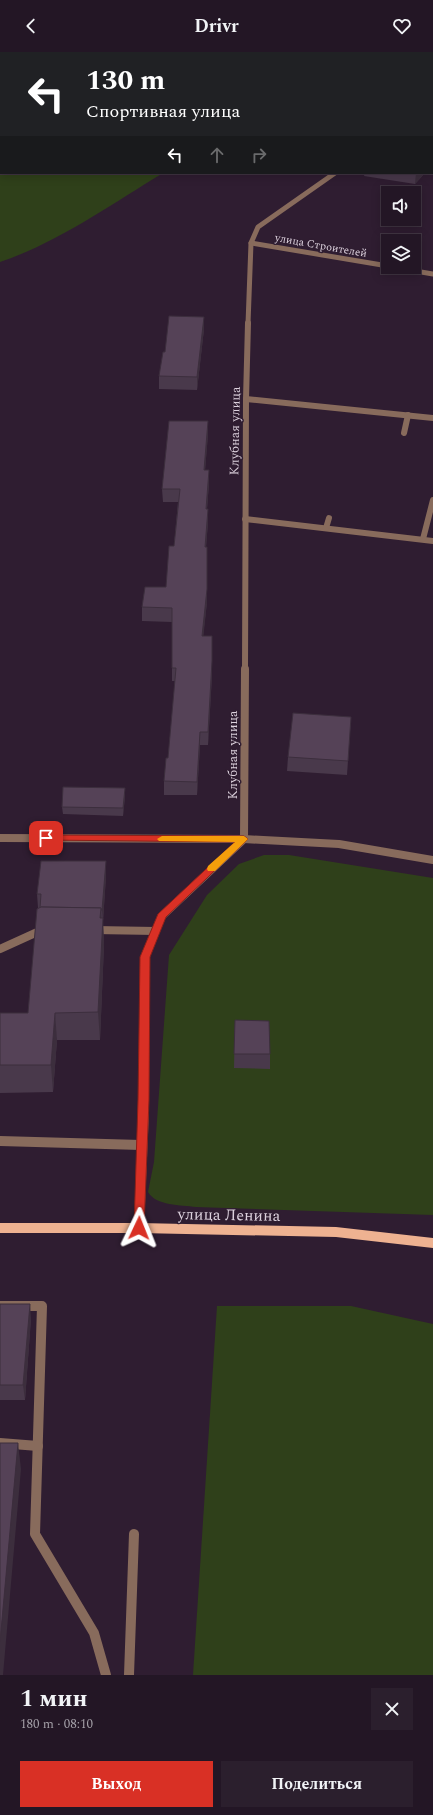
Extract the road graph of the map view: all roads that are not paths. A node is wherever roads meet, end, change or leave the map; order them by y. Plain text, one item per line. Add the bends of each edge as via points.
1 (334, 174) edge
2 (251, 243) junction
3 (381, 265) edge
4 (421, 272) edge
5 (433, 274) edge
6 (246, 399) junction
7 (408, 415) junction
8 (433, 418) edge
9 (404, 432) dead end
10 (433, 500) edge
11 (329, 518) dead end
12 (245, 519) junction
13 (326, 528) junction
14 (423, 539) junction
15 (433, 540) edge
16 (0, 838) edge
17 (244, 839) junction
18 (433, 860) edge
19 (50, 929) edge
20 (88, 930) edge
21 (156, 931) junction
22 (0, 949) edge
23 (0, 1141) edge
24 (141, 1145) junction
25 (0, 1228) edge
26 (139, 1228) junction
27 (433, 1243) edge
28 (0, 1306) edge
29 (0, 1442) edge
30 (38, 1446) junction
31 (134, 1534) dead end
32 (106, 1675) edge
33 (129, 1675) edge

1 - 2 street via 258,228
2 - 3 street, улица Строителей
2 - 6 street, Клубная улица
4 - 5 street
6 - 7 street
6 - 12 street, Клубная улица
7 - 8 street
7 - 9 street
10 - 14 street
11 - 13 street
12 - 13 street
12 - 17 street, Клубная улица
13 - 14 street
14 - 15 street
16 - 17 street
17 - 18 street via 339,844
17 - 21 street via 162,916
19 - 22 street via 42,929
20 - 21 street
21 - 24 street via 145,957 144,1100
23 - 24 street
24 - 26 street
25 - 26 main road, улица Ленина
26 - 27 main road, улица Ленина via 336,1232
28 - 30 street via 42,1306
29 - 30 street
30 - 32 street via 34,1534 94,1633
31 - 33 street

